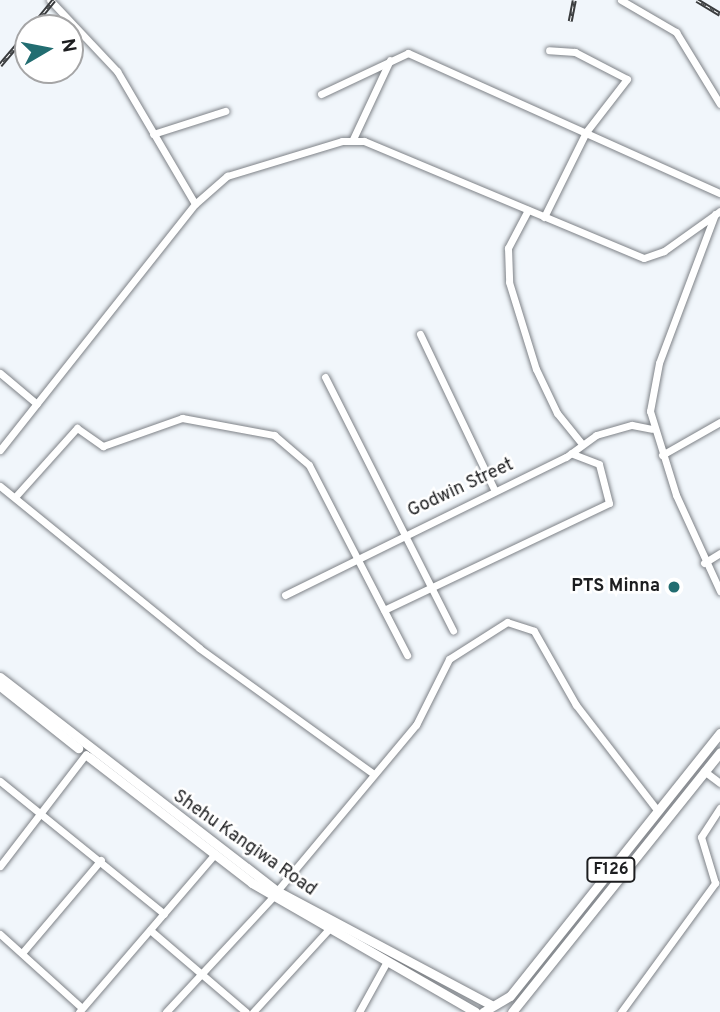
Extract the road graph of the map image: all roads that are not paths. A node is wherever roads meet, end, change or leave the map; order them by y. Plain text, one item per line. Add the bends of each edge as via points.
1 (50, 0) edge
2 (621, 0) edge
3 (549, 50) dead end
4 (394, 54) junction
5 (321, 94) dead end
6 (720, 104) edge
7 (225, 111) dead end
8 (586, 132) junction
9 (153, 134) junction
10 (353, 139) junction
11 (720, 193) edge
12 (195, 204) junction
13 (528, 210) junction
14 (718, 212) edge
15 (544, 217) junction
16 (420, 334) dead end
17 (0, 373) edge
18 (324, 377) dead end
19 (37, 404) junction
20 (720, 422) edge
21 (652, 429) junction
22 (582, 444) junction
23 (0, 450) edge
24 (571, 453) junction
25 (662, 455) junction
26 (0, 486) edge
27 (495, 491) junction
28 (15, 497) junction
29 (403, 533) junction
30 (720, 553) edge
31 (358, 557) junction
32 (704, 564) junction
33 (430, 586) junction
34 (720, 591) edge
35 (285, 595) dead end
36 (384, 610) junction
37 (453, 630) dead end
38 (407, 655) dead end
39 (0, 677) edge
40 (0, 686) edge
41 (720, 733) edge
42 (720, 752) edge
43 (86, 754) junction
44 (704, 771) junction
45 (372, 772) junction
46 (0, 780) edge
47 (720, 783) edge
48 (720, 808) edge
49 (658, 811) junction
50 (39, 815) junction
51 (213, 856) junction
52 (101, 860) junction
53 (0, 866) edge
54 (718, 875) edge
55 (604, 879) junction
56 (613, 886) junction
57 (275, 894) junction
58 (164, 914) junction
59 (150, 930) junction
60 (328, 930) junction
61 (0, 934) edge
62 (22, 953) junction
63 (386, 963) junction
64 (205, 975) junction
65 (495, 1004) junction
66 (81, 1010) edge
67 (166, 1012) edge
68 (246, 1012) edge
69 (253, 1012) edge
70 (359, 1012) edge
71 (475, 1012) edge
72 (483, 1012) edge
73 (511, 1012) edge
74 (621, 1012) edge

1 - 9 street via 100,49
2 - 6 street via 676,32
3 - 8 street via 569,50 626,76
4 - 5 street
4 - 8 street via 408,53
4 - 10 street
7 - 9 street
8 - 11 street
8 - 15 street
9 - 12 street
10 - 12 street via 227,176
10 - 13 street
12 - 19 street
13 - 15 street
13 - 22 street via 508,248 509,282 536,369 557,413
14 - 15 street via 664,251 644,258
14 - 21 street via 659,363 651,395
16 - 27 street
17 - 19 street
18 - 29 street
19 - 23 street
20 - 25 street
21 - 22 street, Godwin Street via 623,427
21 - 25 street
22 - 24 street, Godwin Street
24 - 27 street, Godwin Street
24 - 33 street via 599,464 609,503
25 - 32 street
26 - 28 street
27 - 29 street, Godwin Street
28 - 31 street via 77,428 103,446 169,419 228,422 274,435 299,454
28 - 45 street via 199,648
29 - 31 street, Godwin Street
29 - 33 street
30 - 32 street
31 - 35 street, Godwin Street
31 - 36 street
32 - 34 street
33 - 36 street
33 - 37 street
36 - 38 street
39 - 57 main road, Shehu Kangiwa Road
40 - 43 main road, Shehu Kangiwa Road
41 - 49 main road, F126
42 - 44 main road, F126
43 - 50 street
43 - 51 main road, Shehu Kangiwa Road
44 - 47 street
44 - 56 main road, F126
45 - 49 street via 416,725 449,659 517,620 534,631 576,705
45 - 57 street
46 - 50 street
48 - 54 street via 701,838
49 - 55 main road, F126
50 - 52 street
50 - 53 street
51 - 57 main road, Shehu Kangiwa Road
51 - 58 street
52 - 58 street
52 - 62 street
54 - 74 street via 681,939
55 - 56 main road
55 - 65 main road, F126
56 - 73 main road, F126
57 - 60 main road, Shehu Kangiwa Road
57 - 64 street
57 - 65 main road, Shehu Kangiwa Road
58 - 59 street
59 - 64 street
59 - 66 street
60 - 63 main road, Shehu Kangiwa Road
60 - 69 street
61 - 62 street
62 - 66 street
63 - 70 street
63 - 71 main road, Shehu Kangiwa Road
64 - 67 street
64 - 68 street
65 - 72 main road, F126
65 - 73 main road, F126

